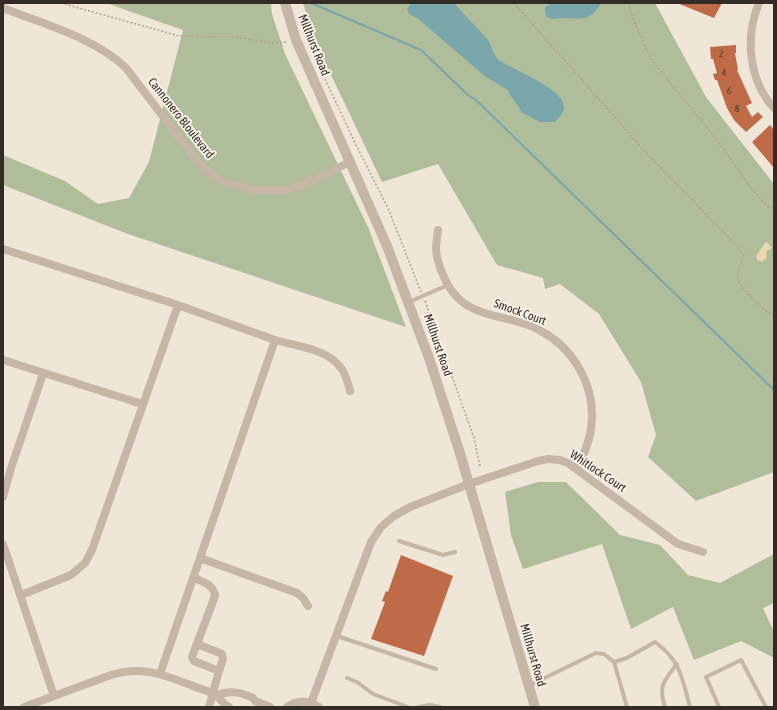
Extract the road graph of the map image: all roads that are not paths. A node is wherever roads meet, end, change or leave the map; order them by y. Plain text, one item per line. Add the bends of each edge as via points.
1 (285, 3) edge
2 (759, 3) edge
3 (3, 8) edge
4 (774, 108) edge
5 (350, 162) junction
6 (438, 230) dead end
7 (3, 249) edge
8 (448, 285) junction
9 (409, 302) junction
10 (178, 305) junction
11 (275, 340) junction
12 (3, 360) edge
13 (43, 374) junction
14 (350, 391) dead end
15 (142, 404) junction
16 (3, 462) edge
17 (12, 465) junction
18 (577, 469) junction
19 (469, 484) junction
20 (3, 497) edge
21 (399, 541) dead end
22 (3, 544) edge
23 (455, 552) dead end
24 (703, 552) dead end
25 (200, 558) junction
26 (193, 577) junction
27 (20, 595) junction
28 (308, 606) dead end
29 (337, 636) junction
30 (197, 644) junction
31 (614, 662) junction
32 (678, 664) junction
33 (436, 669) dead end
34 (219, 671) junction
35 (160, 674) junction
36 (347, 678) dead end
37 (528, 685) junction
38 (214, 694) junction
39 (54, 696) junction
40 (255, 703) edge
41 (315, 705) edge
42 (24, 707) edge
43 (209, 707) edge
44 (230, 707) edge
45 (270, 707) edge
46 (286, 707) edge
47 (408, 707) edge
48 (418, 707) edge
49 (440, 707) edge
50 (535, 707) edge
51 (627, 707) edge
52 (665, 707) edge
53 (690, 707) edge
54 (719, 707) edge
55 (765, 707) edge

1 - 5 street, Millhurst Road via 296,40
2 - 4 street via 750,34 751,56 756,77 766,99
3 - 5 street, Cannonero Bloulevard via 92,43 115,57 197,161 213,176 224,182 255,190 285,190 300,186
5 - 9 street, Millhurst Road
6 - 8 street, Smock Court via 436,256
7 - 10 street
8 - 9 lane
8 - 18 street, Smock Court via 460,301 474,309 535,328 548,335 572,355 586,382 592,409 591,430 586,450
9 - 19 street, Millhurst Road via 443,398
10 - 11 street
10 - 15 street
11 - 14 street via 315,351 334,360 346,376
11 - 25 street
12 - 13 street
13 - 15 street
13 - 17 street
15 - 27 street via 85,564 71,575
16 - 17 street
17 - 20 street
18 - 19 street, Whitlock Court via 560,460 538,460
18 - 24 street, Whitlock Court via 678,544
19 - 29 street, Whitlock Court via 410,507 381,527 372,542
19 - 37 street, Millhurst Road
21 - 23 lane via 443,555
22 - 27 street
25 - 26 street
25 - 28 street via 297,593
26 - 30 street via 211,587 215,596
26 - 35 street
27 - 39 street
29 - 33 lane
29 - 41 street, Whitlock Court
30 - 34 street via 222,654
30 - 34 street via 192,657 194,661
31 - 32 lane via 627,658 655,642
31 - 37 lane via 604,654 596,653
31 - 51 lane
32 - 52 lane via 662,684 660,694
32 - 53 lane
34 - 38 street
35 - 38 street
35 - 39 street via 125,670
36 - 47 lane via 374,694
37 - 50 street, Millhurst Road
38 - 40 street via 239,692 253,698
38 - 43 street
38 - 44 street via 222,704
39 - 42 street
40 - 45 street
41 - 46 street via 296,702
48 - 49 lane
54 - 55 lane via 706,677 740,660

